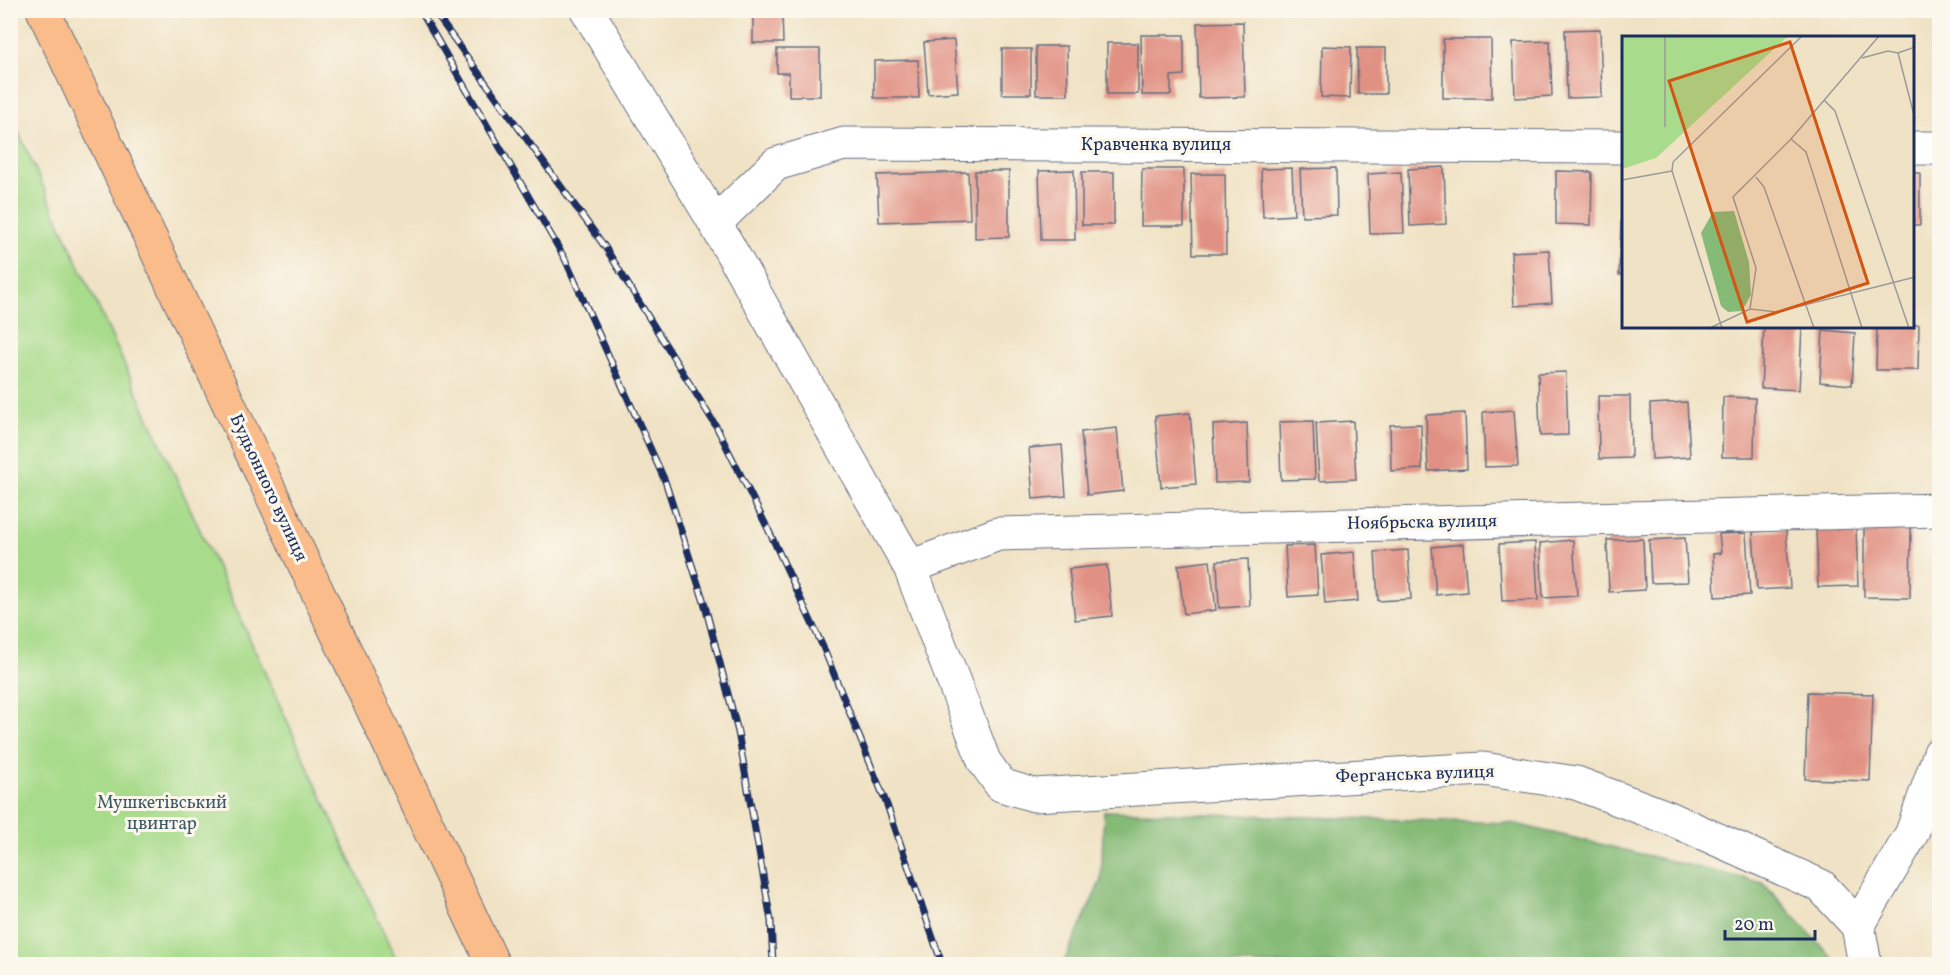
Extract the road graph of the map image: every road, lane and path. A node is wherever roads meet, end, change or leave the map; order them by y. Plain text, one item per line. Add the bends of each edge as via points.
1 (43, 10) edge
2 (587, 10) edge
3 (1622, 147) edge
4 (1914, 148) edge
5 (1940, 148) edge
6 (715, 223) junction
7 (1940, 510) edge
8 (910, 567) junction
9 (1940, 753) edge
10 (1926, 833) edge
11 (1858, 926) junction
12 (493, 964) edge
13 (1865, 964) edge

1 - 12 main road, Будьонного вулиця
2 - 6 street, Ферганська вулиця
3 - 6 street, Кравченка вулиця via 844,144 776,164
4 - 5 street
6 - 8 street, Ферганська вулиця
7 - 8 street, Ноябрьска вулиця via 998,534
8 - 11 street, Ферганська вулиця via 984,761 1001,785 1034,795 1483,769 1576,783 1669,818 1821,886
9 - 10 street
10 - 11 street
11 - 13 street

